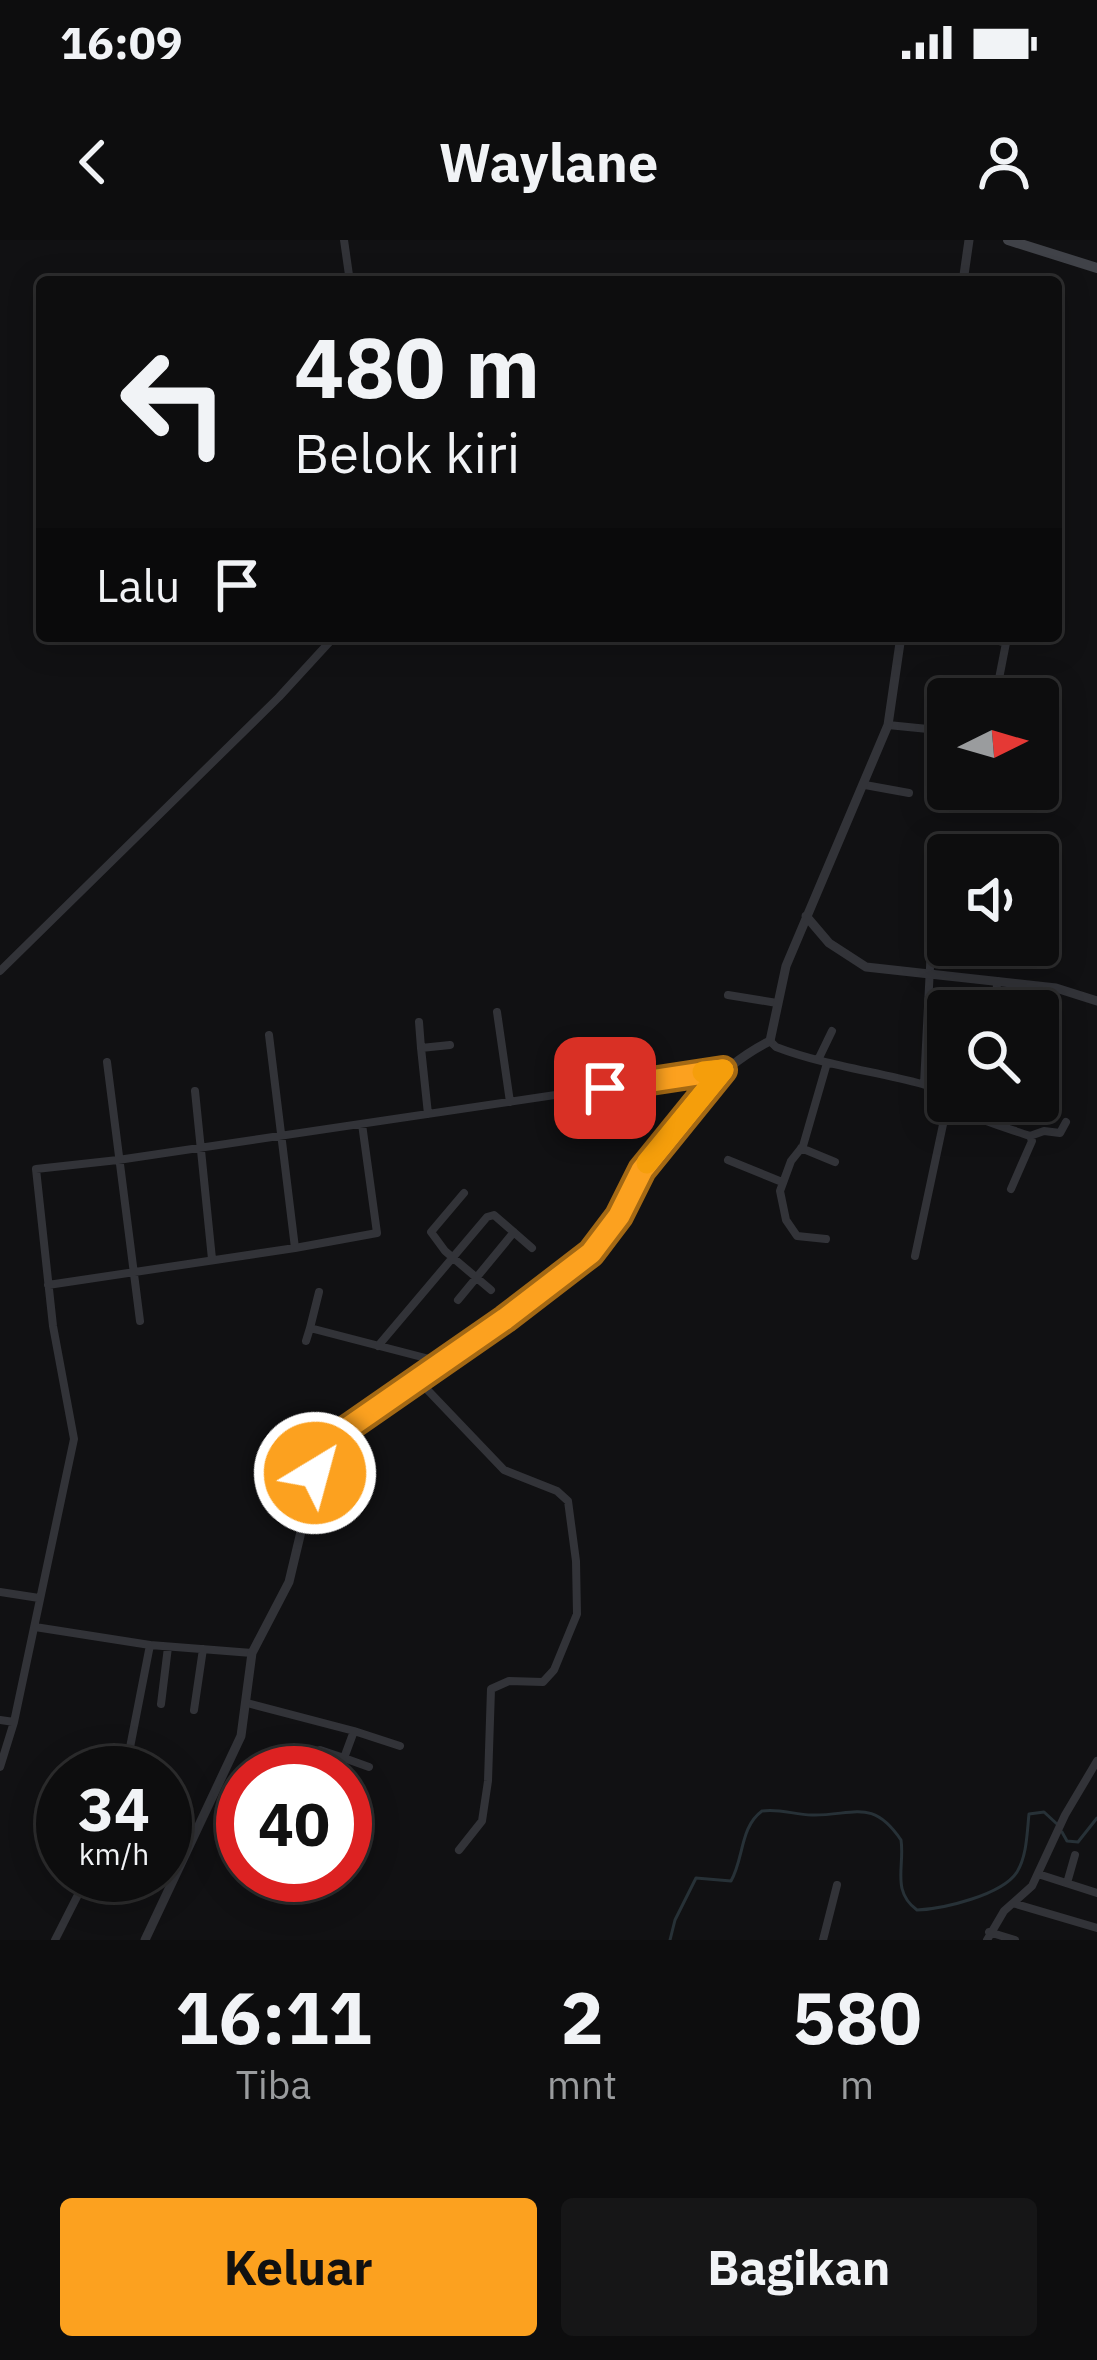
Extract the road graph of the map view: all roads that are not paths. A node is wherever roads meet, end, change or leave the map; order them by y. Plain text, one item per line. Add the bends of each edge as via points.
1 (344, 240) edge
2 (969, 240) edge
3 (1008, 240) edge
4 (1097, 268) edge
5 (349, 276) edge
6 (964, 276) edge
7 (329, 642) edge
8 (900, 642) edge
9 (1000, 642) edge
10 (999, 678) edge
11 (888, 724) junction
12 (927, 728) edge
13 (865, 785) junction
14 (909, 793) dead end
15 (806, 916) junction
16 (930, 966) edge
17 (0, 971) edge
18 (930, 974) junction
19 (997, 981) junction
20 (997, 990) edge
21 (728, 995) dead end
22 (1097, 1001) edge
23 (777, 1003) junction
24 (497, 1012) dead end
25 (419, 1022) dead end
26 (832, 1031) dead end
27 (269, 1035) dead end
28 (770, 1041) junction
29 (450, 1045) dead end
30 (421, 1048) junction
31 (107, 1062) dead end
32 (822, 1062) junction
33 (723, 1070) junction
34 (924, 1084) junction
35 (927, 1085) edge
36 (195, 1090) dead end
37 (510, 1102) junction
38 (428, 1114) junction
39 (944, 1122) edge
40 (994, 1122) edge
41 (1066, 1122) dead end
42 (362, 1124) junction
43 (998, 1124) joint
44 (281, 1134) junction
45 (1030, 1136) junction
46 (200, 1147) junction
47 (801, 1148) junction
48 (118, 1160) junction
49 (728, 1160) dead end
50 (836, 1162) dead end
51 (782, 1182) junction
52 (1011, 1190) dead end
53 (464, 1193) dead end
54 (514, 1232) junction
55 (826, 1239) dead end
56 (295, 1248) junction
57 (532, 1248) dead end
58 (915, 1256) dead end
59 (452, 1258) junction
60 (212, 1259) junction
61 (130, 1271) junction
62 (476, 1277) junction
63 (48, 1285) junction
64 (491, 1290) dead end
65 (319, 1292) dead end
66 (458, 1300) dead end
67 (140, 1321) dead end
68 (310, 1328) junction
69 (306, 1341) dead end
70 (378, 1346) junction
71 (442, 1362) junction
72 (418, 1380) junction
73 (0, 1592) edge
74 (39, 1598) junction
75 (35, 1627) junction
76 (150, 1645) junction
77 (168, 1647) junction
78 (203, 1649) junction
79 (252, 1653) junction
80 (161, 1703) dead end
81 (247, 1703) junction
82 (194, 1710) dead end
83 (0, 1720) edge
84 (14, 1722) junction
85 (354, 1731) junction
86 (130, 1746) edge
87 (348, 1746) edge
88 (400, 1747) dead end
89 (1097, 1761) edge
90 (0, 1767) edge
91 (459, 1850) dead end
92 (1075, 1855) dead end
93 (1038, 1874) junction
94 (1067, 1883) junction
95 (837, 1885) dead end
96 (1097, 1892) edge
97 (75, 1902) edge
98 (1014, 1904) junction
99 (1097, 1928) edge
100 (988, 1936) edge
101 (56, 1940) edge
102 (146, 1940) edge
103 (823, 1940) edge
104 (1015, 1940) edge

1 - 5 street
2 - 6 street
3 - 4 main road
7 - 17 street
8 - 11 street
9 - 10 street via 1006,644
11 - 12 street
11 - 13 street
13 - 14 street
13 - 15 street
15 - 18 street via 856,963
15 - 23 street
16 - 18 street
18 - 19 street
18 - 34 street
19 - 20 street
19 - 22 street
21 - 23 street
23 - 28 street
24 - 37 street
25 - 30 street
26 - 32 street
27 - 44 street
28 - 32 street
28 - 33 street
29 - 30 street
30 - 38 street
31 - 48 street
32 - 34 street
32 - 47 street
33 - 37 street
33 - 71 street via 642,1170 602,1242
34 - 35 street
36 - 46 street
37 - 38 street
38 - 42 street
39 - 58 street
40 - 43 street
41 - 45 street via 1060,1132
42 - 44 street
42 - 56 street via 376,1233
43 - 45 street
44 - 46 street
44 - 56 street
45 - 52 street
46 - 48 street
46 - 60 street
47 - 50 street
47 - 51 street
48 - 61 street
48 - 63 street via 36,1169
49 - 51 street
51 - 55 street via 781,1202 797,1236
53 - 59 street via 431,1229
54 - 57 street
54 - 59 street via 487,1217
54 - 62 street
56 - 60 street
59 - 62 street
59 - 70 street
60 - 61 street
61 - 63 street
61 - 67 street
62 - 64 street
62 - 66 street
63 - 74 street via 74,1439
65 - 68 street
68 - 69 street
68 - 70 street
70 - 71 street
71 - 72 street
72 - 79 street via 326,1446 289,1582
72 - 91 street via 504,1470 563,1496 576,1561 577,1614 549,1678 490,1688 482,1821
73 - 74 street
74 - 75 street
75 - 76 street
75 - 84 street
76 - 77 street
76 - 86 street
77 - 78 street
77 - 80 street
78 - 79 street
78 - 82 street
79 - 81 street
81 - 85 street
81 - 102 street via 230,1762
83 - 84 street
84 - 90 street
85 - 87 street
85 - 88 street
89 - 93 street
92 - 94 street
93 - 94 street
93 - 98 street
94 - 96 street
95 - 103 street
97 - 101 street
98 - 99 street
98 - 100 street
100 - 104 street

